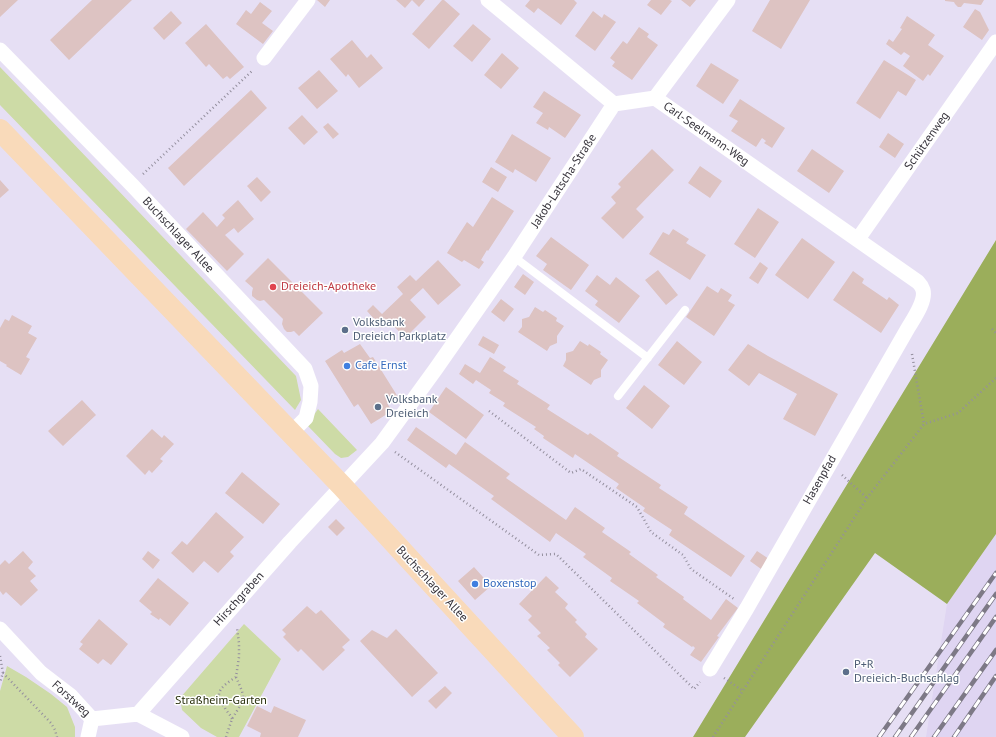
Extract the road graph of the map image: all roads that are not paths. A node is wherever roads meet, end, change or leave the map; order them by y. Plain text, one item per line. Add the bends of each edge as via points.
1 (308, 0) edge
2 (488, 0) edge
3 (728, 0) edge
4 (996, 42) edge
5 (0, 50) edge
6 (264, 58) road end
7 (655, 98) junction
8 (614, 104) junction
9 (0, 130) edge
10 (858, 239) junction
11 (514, 257) junction
12 (923, 288) joint
13 (685, 310) dead end
14 (648, 358) junction
15 (618, 396) dead end
16 (291, 433) junction
17 (342, 486) junction
18 (0, 629) edge
19 (710, 669) road end
20 (138, 714) junction
21 (92, 719) junction
22 (88, 737) edge
23 (182, 737) edge
24 (573, 737) edge

1 - 6 street
2 - 8 street
3 - 7 street
4 - 10 street, Schützenweg
5 - 16 street, Buchschlager Allee via 132,185 305,369 311,386 310,402 306,418
7 - 8 street, Carl-Seelmann-Weg
7 - 10 street, Carl-Seelmann-Weg
8 - 11 street, Jakob-Latscha-Straße
9 - 16 main road, Buchschlager Allee
10 - 12 street, Carl-Seelmann-Weg
11 - 14 lane
11 - 17 street, Jakob-Latscha-Straße via 382,443
12 - 19 street, Hasenpfad via 922,303
13 - 14 lane
14 - 15 lane
16 - 17 main road, Buchschlager Allee
17 - 20 street, Hirschgraben
17 - 24 main road, Buchschlager Allee
18 - 21 street, Forstweg via 41,673 71,696
20 - 21 street, Forstweg
20 - 23 street
21 - 22 street

